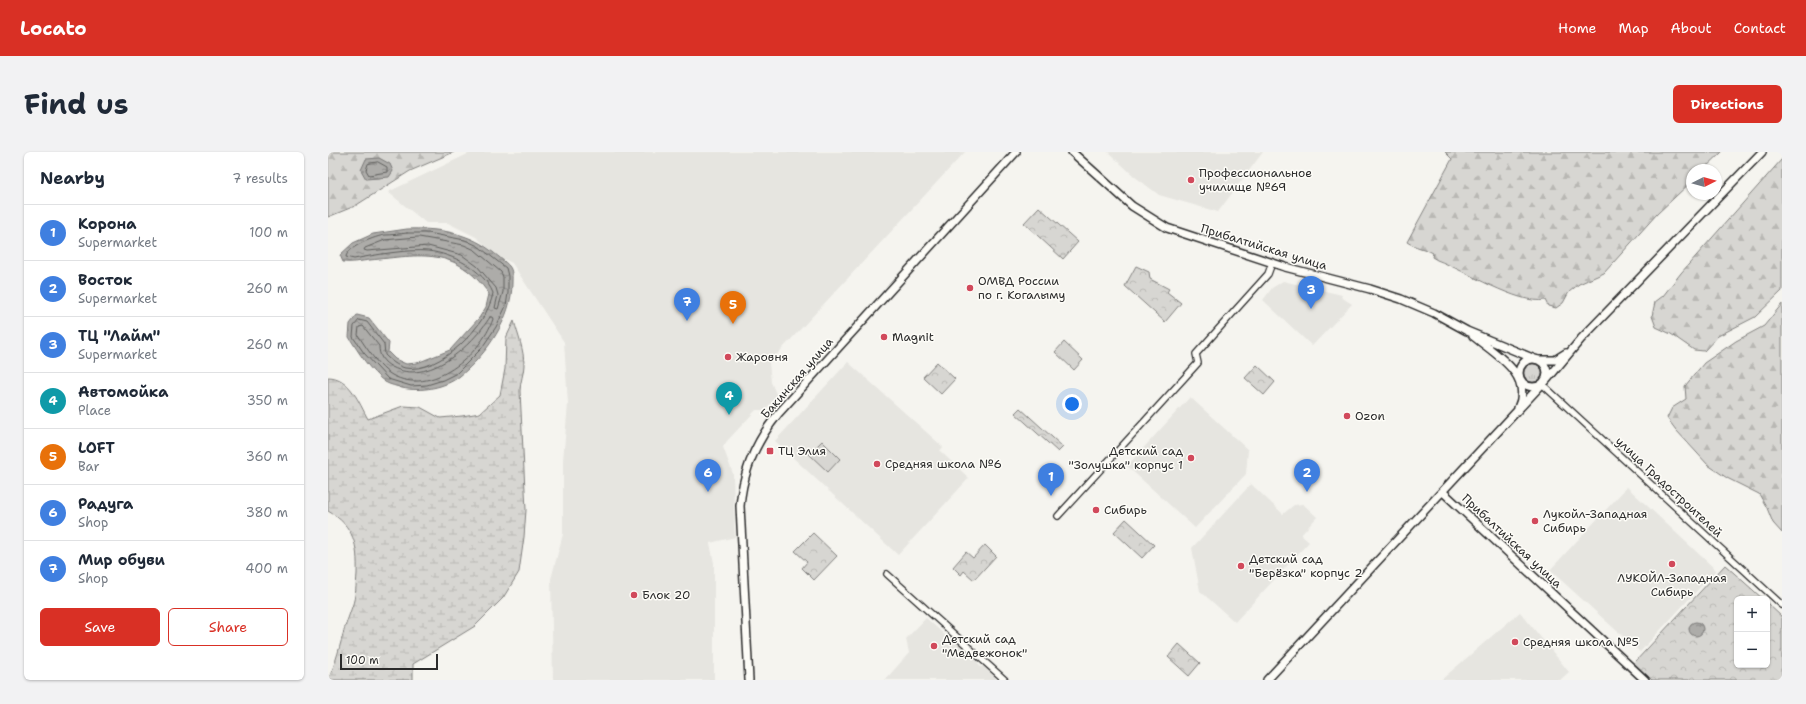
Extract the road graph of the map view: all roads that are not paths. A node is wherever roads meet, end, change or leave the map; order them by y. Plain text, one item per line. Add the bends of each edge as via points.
1 (1016, 152) edge
2 (1072, 152) edge
3 (1762, 152) edge
4 (1272, 263) junction
5 (1582, 339) junction
6 (1481, 340) junction
7 (1536, 359) junction
8 (1520, 378) junction
9 (1543, 383) junction
10 (1516, 412) junction
11 (1443, 492) junction
12 (1058, 516) dead end
13 (887, 574) dead end
14 (1782, 605) edge
15 (749, 680) edge
16 (1005, 680) edge
17 (1267, 680) edge
18 (1645, 680) edge

1 - 15 street, Бакинская улица via 778,414 755,449 744,478 740,506
2 - 4 street, Прибалтийская улица via 1132,206 1154,221
3 - 5 street
4 - 6 street, Прибалтийская улица via 1402,299 1434,313
4 - 12 street via 1268,274 1196,354 1198,363
5 - 7 street via 1554,360
5 - 9 street
6 - 7 street, Прибалтийская улица
6 - 8 street, Прибалтийская улица
7 - 8 street via 1522,364
7 - 9 street via 1547,369
8 - 9 street via 1523,384 1529,387
8 - 10 street via 1523,393
9 - 10 street
9 - 14 street, улица Градостроителей
10 - 11 street
11 - 17 street
11 - 18 street, Прибалтийская улица
13 - 16 street

